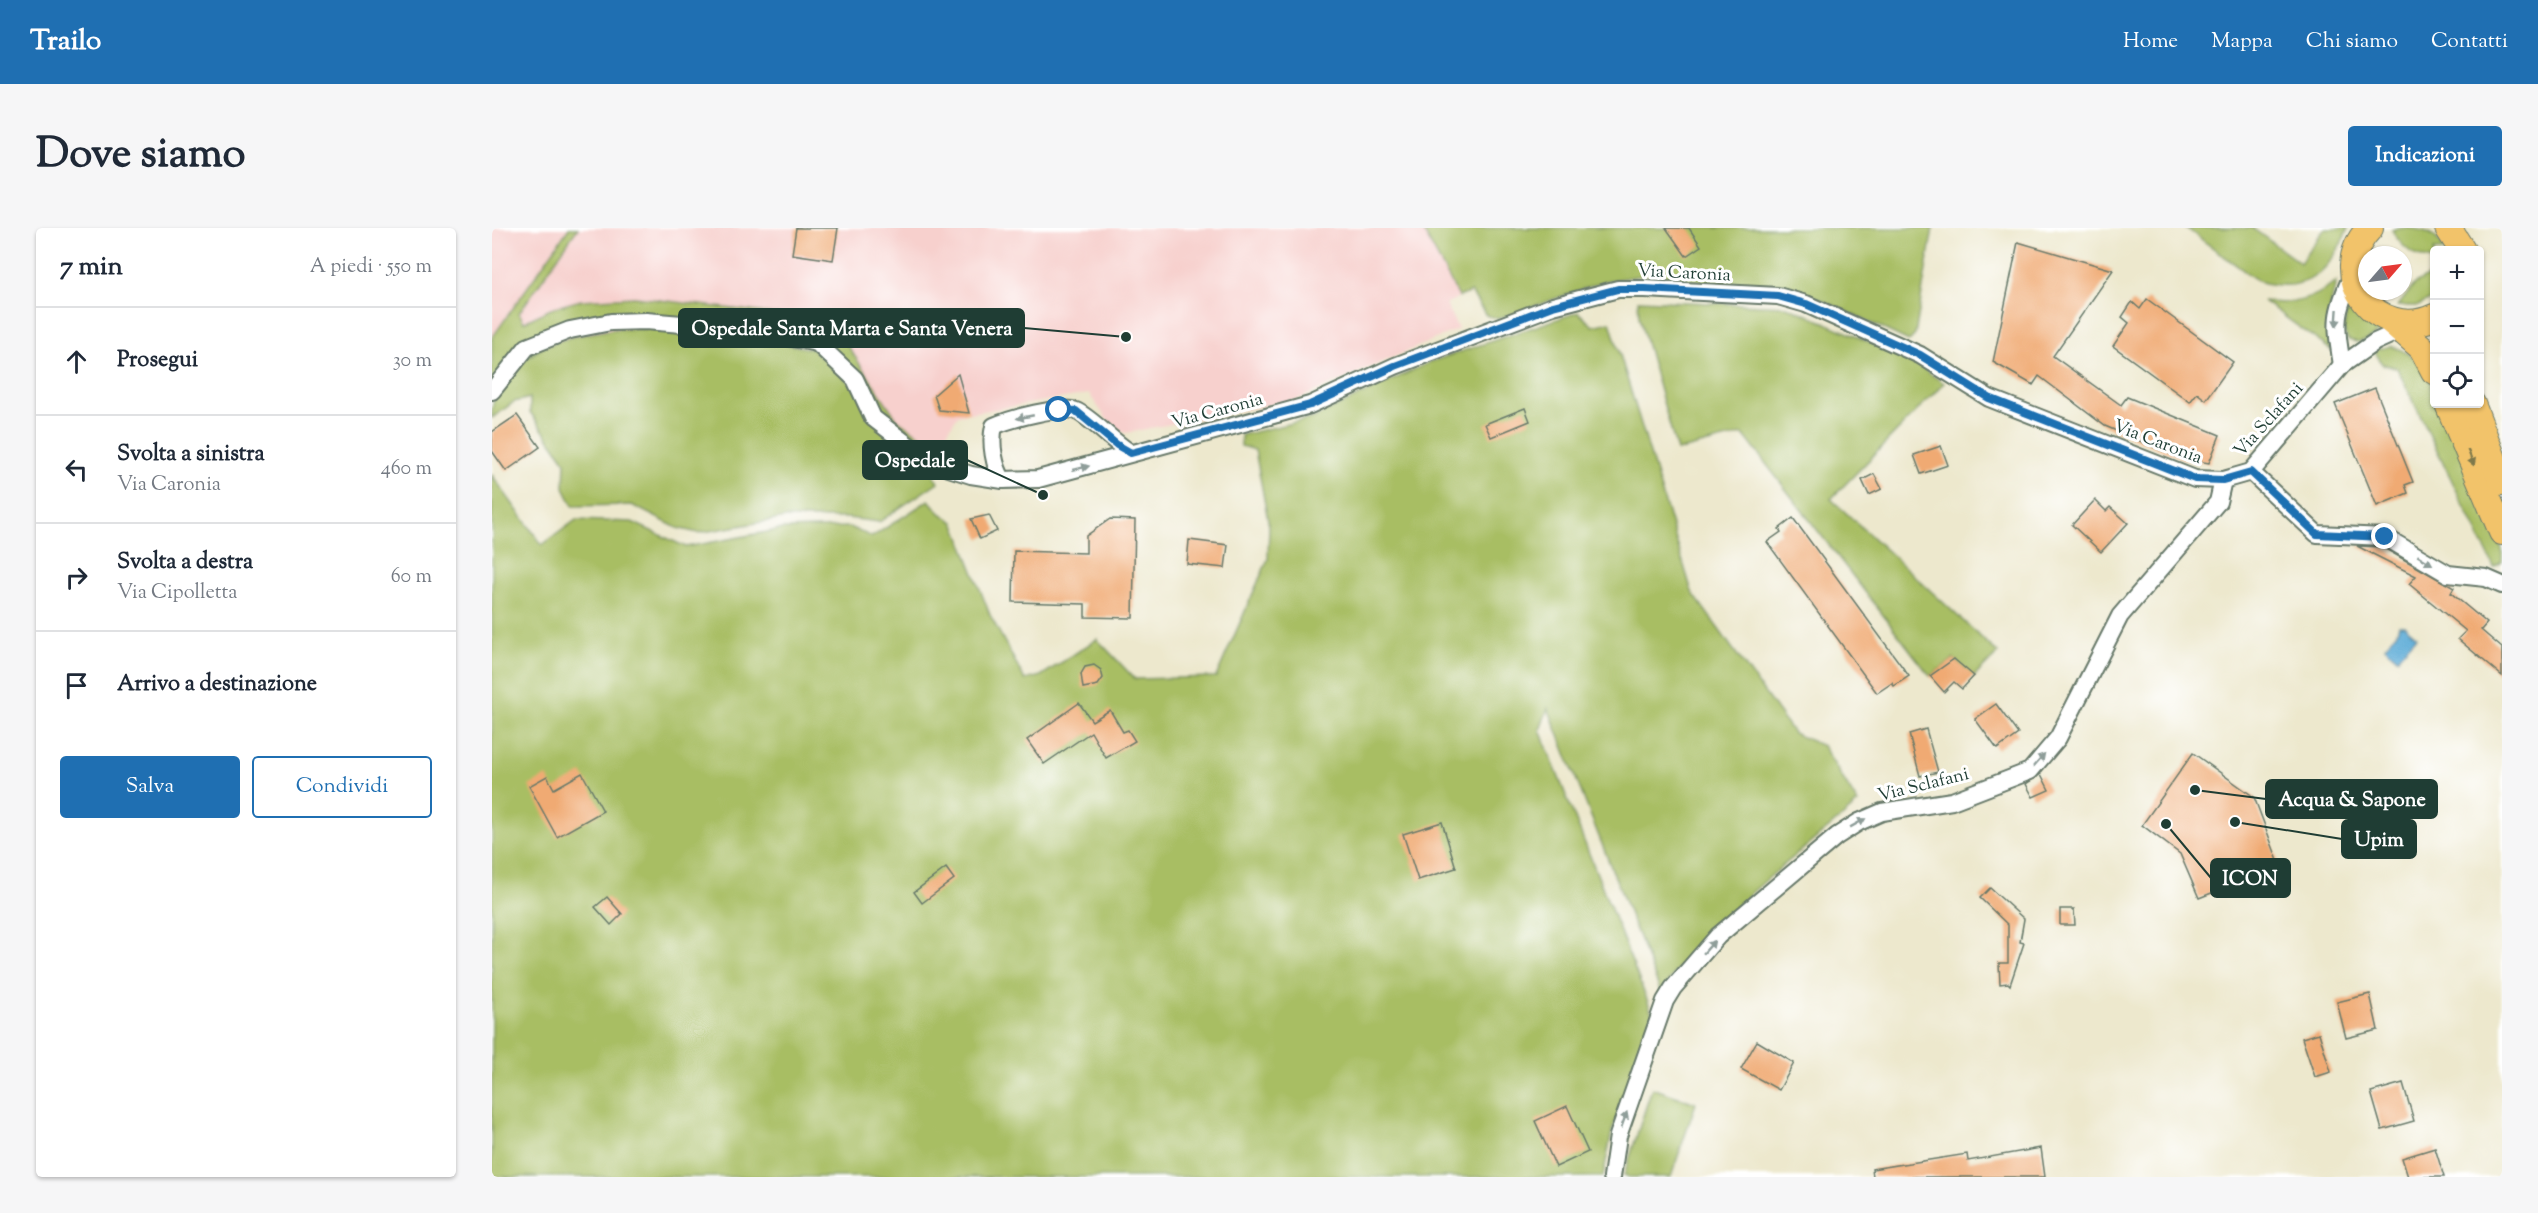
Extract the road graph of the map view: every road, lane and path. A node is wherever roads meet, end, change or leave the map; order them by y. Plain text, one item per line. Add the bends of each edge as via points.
1 (2448, 228) edge
2 (2362, 234) edge
3 (2459, 246) edge
4 (2353, 273) junction
5 (2413, 322) edge
6 (2430, 363) edge
7 (2342, 365) junction
8 (492, 391) edge
9 (2450, 408) edge
10 (2474, 408) edge
11 (1131, 453) junction
12 (2251, 472) junction
13 (1003, 480) junction
14 (2223, 480) junction
15 (2502, 482) edge
16 (2502, 532) edge
17 (2502, 585) edge
18 (1612, 1177) edge

1 - 3 main road
2 - 4 main road
4 - 5 main road via 2365,302 2376,314
4 -> 7 street via 2338,305 2335,322
5 - 6 main road
5 - 7 street, Via Sclafani
7 - 12 street, Via Sclafani
8 - 13 street, Via Caronia via 527,347 570,330 611,322 646,321 753,330 817,343 855,379 873,418 930,462
9 -> 16 main road
10 - 15 main road
13 -> 11 street, Via Caronia via 1038,479
11 -> 13 street via 1076,411 1059,410 1009,420 994,426 993,434 996,471
11 - 14 street, Via Caronia via 1310,405 1395,366 1553,306 1618,289 1645,289 1778,296 1806,304 1920,355 1989,398 2195,479
12 - 14 street, Via Sclafani
12 -> 17 street via 2317,534 2385,537 2448,574 2486,578
18 -> 14 street, Via Sclafani via 1618,1136 1673,988 1711,945 1837,836 1859,822 1882,812 1952,801 2030,771 2058,738 2120,616 2218,502

